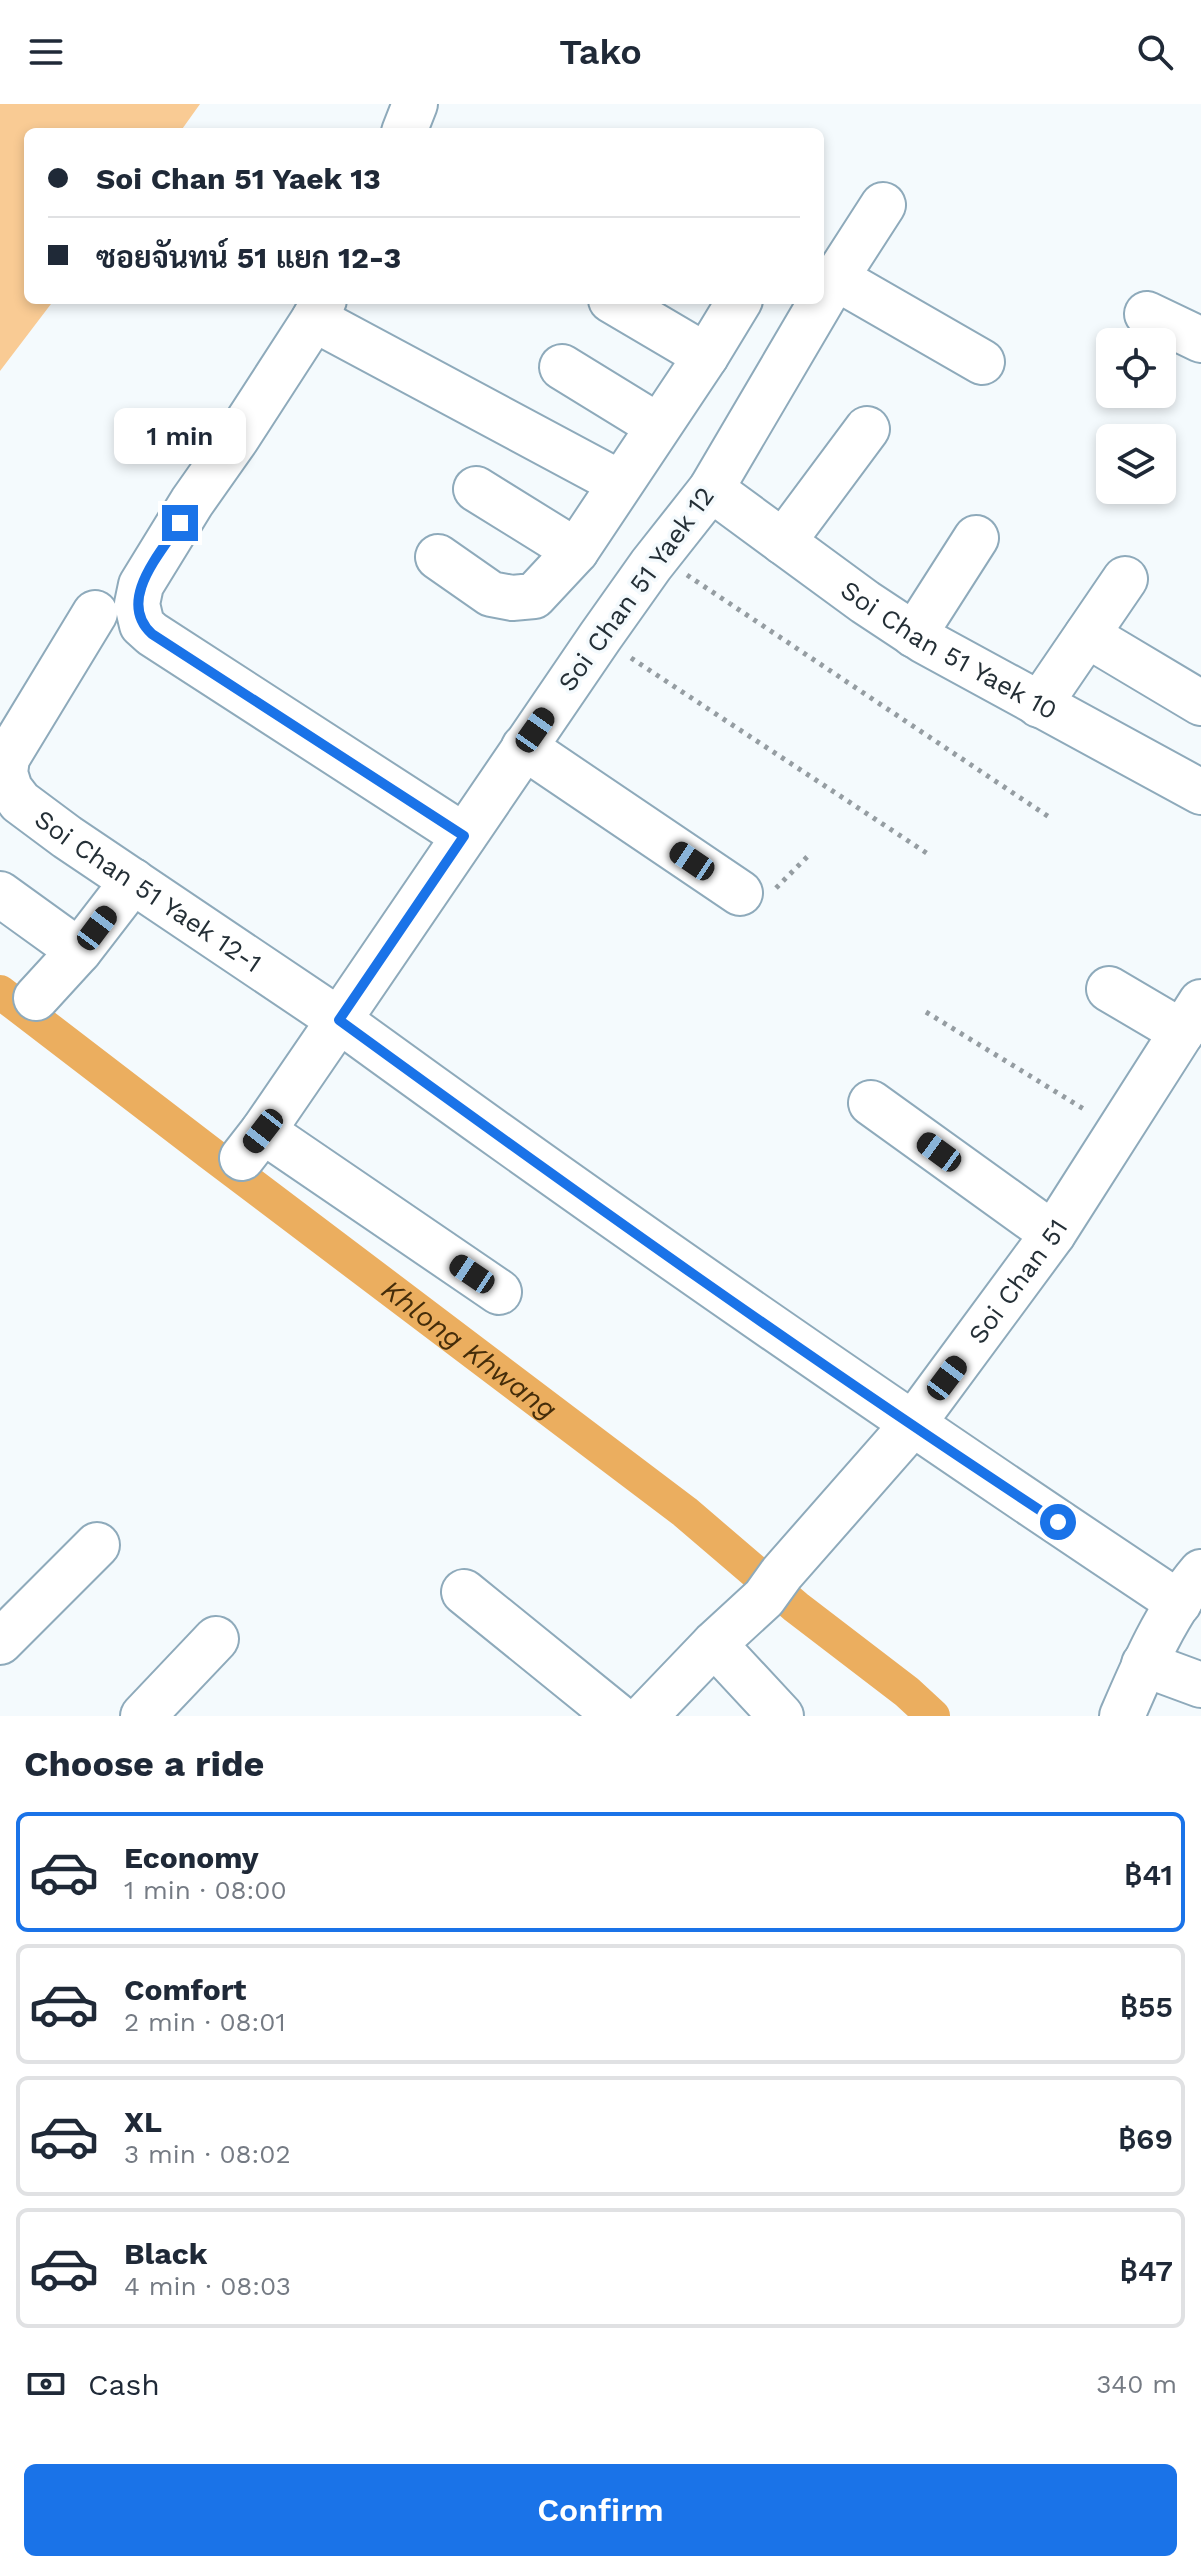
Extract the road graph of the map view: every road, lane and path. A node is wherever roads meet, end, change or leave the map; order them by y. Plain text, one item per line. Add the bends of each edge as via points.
1 (415, 104) edge
2 (406, 128) edge
3 (883, 205) dead end
4 (836, 278) junction
5 (824, 298) edge
6 (618, 304) edge
7 (738, 304) edge
8 (821, 304) edge
9 (319, 310) edge
10 (1147, 314) dead end
11 (1201, 340) edge
12 (706, 356) junction
13 (982, 362) dead end
14 (562, 367) dead end
15 (658, 426) junction
16 (867, 429) dead end
17 (620, 483) junction
18 (476, 489) dead end
19 (711, 489) junction
20 (976, 538) dead end
21 (783, 542) junction
22 (576, 551) junction
23 (658, 555) junction
24 (438, 557) dead end
25 (1125, 579) dead end
26 (95, 613) dead end
27 (914, 635) junction
28 (1087, 635) junction
29 (600, 637) junction
30 (1201, 703) edge
31 (1039, 705) junction
32 (524, 747) junction
33 (1201, 792) edge
34 (1049, 817) dead end
35 (464, 836) junction
36 (928, 854) dead end
37 (133, 881) junction
38 (740, 893) dead end
39 (0, 894) edge
40 (79, 951) junction
41 (1109, 989) dead end
42 (36, 998) dead end
43 (926, 1012) dead end
44 (1192, 1017) edge
45 (339, 1020) junction
46 (871, 1103) dead end
47 (1118, 1131) junction
48 (1053, 1234) junction
49 (499, 1292) dead end
50 (912, 1425) junction
51 (97, 1545) dead end
52 (1190, 1588) edge
53 (464, 1592) dead end
54 (216, 1639) dead end
55 (0, 1642) edge
56 (714, 1644) junction
57 (1144, 1664) junction
58 (1201, 1685) edge
59 (143, 1716) edge
60 (617, 1716) edge
61 (645, 1716) edge
62 (781, 1716) edge
63 (1122, 1716) edge

1 - 2 street
3 - 4 street, Soi Chan 51 Yaek 12
4 - 5 street, Soi Chan 51 Yaek 12
4 - 13 street
6 - 12 street
7 - 12 street
8 - 19 street, Soi Chan 51 Yaek 12
9 - 17 street
9 - 35 street via 141,585 137,604 142,625
10 - 11 street
12 - 15 street
14 - 15 street
15 - 17 street
16 - 21 street
17 - 22 street
18 - 22 street
19 - 21 street, Soi Chan 51 Yaek 10
19 - 23 street, Soi Chan 51 Yaek 12
20 - 27 street
21 - 27 street, Soi Chan 51 Yaek 10
22 - 24 street via 534,596 512,598 491,594
23 - 29 street, Soi Chan 51 Yaek 12
23 - 34 path
25 - 28 street
26 - 37 street, Soi Chan 51 Yaek 12-1 via 7,758 5,773 20,802
27 - 31 street, Soi Chan 51 Yaek 10
28 - 30 street
28 - 31 street
29 - 32 street, Soi Chan 51 Yaek 12
29 - 36 path
31 - 33 street, Soi Chan 51 Yaek 10
32 - 35 street, Soi Chan 51 Yaek 12
32 - 38 street
35 - 45 street, Soi Chan 51 Yaek 12
37 - 40 street
37 - 45 street, Soi Chan 51 Yaek 12-1
39 - 40 street
40 - 42 street
41 - 44 street
43 - 47 path
44 - 47 street, Soi Chan 51
45 - 49 street, Soi Chan 51 Yaek 12 via 252,1145
45 - 50 street
46 - 48 street
47 - 48 street, Soi Chan 51
48 - 50 street, Soi Chan 51
50 - 52 street
50 - 56 street, Soi Chan 51 via 773,1586
51 - 55 street
52 - 57 street
53 - 60 street
54 - 59 street
56 - 61 street, Soi Chan 51
56 - 62 street
57 - 58 street
57 - 63 street

